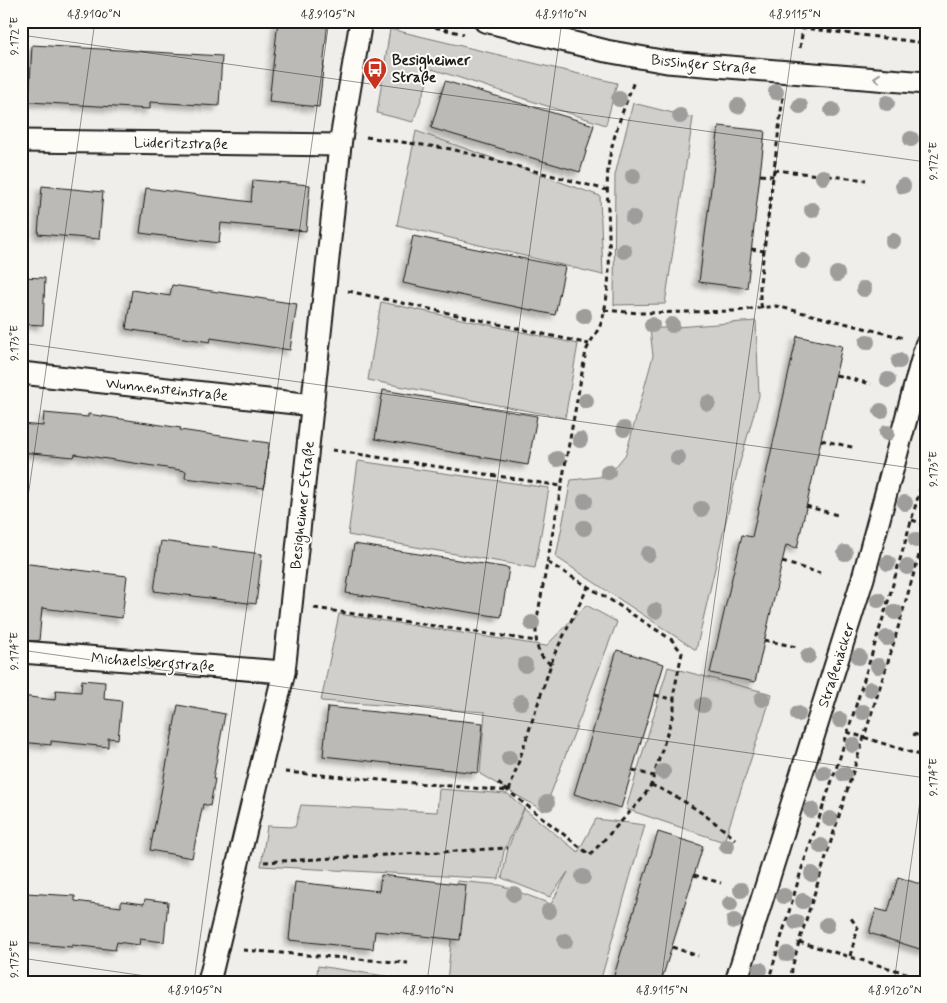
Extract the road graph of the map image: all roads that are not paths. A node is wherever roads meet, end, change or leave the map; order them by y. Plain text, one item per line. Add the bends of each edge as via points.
1 (361, 21) edge
2 (485, 21) edge
3 (926, 83) edge
4 (341, 140) junction
5 (21, 141) edge
6 (918, 342) edge
7 (21, 373) edge
8 (313, 405) junction
9 (21, 652) edge
10 (284, 672) junction
11 (209, 982) edge
12 (736, 982) edge

1 - 4 street, Besigheimer Straße
3 -> 2 street, Bissinger Straße via 793,62 660,61
4 - 5 street, Lüderitzstraße
4 - 8 street, Besigheimer Straße
6 - 12 street, Straßenäcker via 863,578
7 - 8 street, Wunnensteinstraße
8 - 10 street, Besigheimer Straße
9 - 10 street, Michaelsbergstraße
10 - 11 street, Besigheimer Straße

